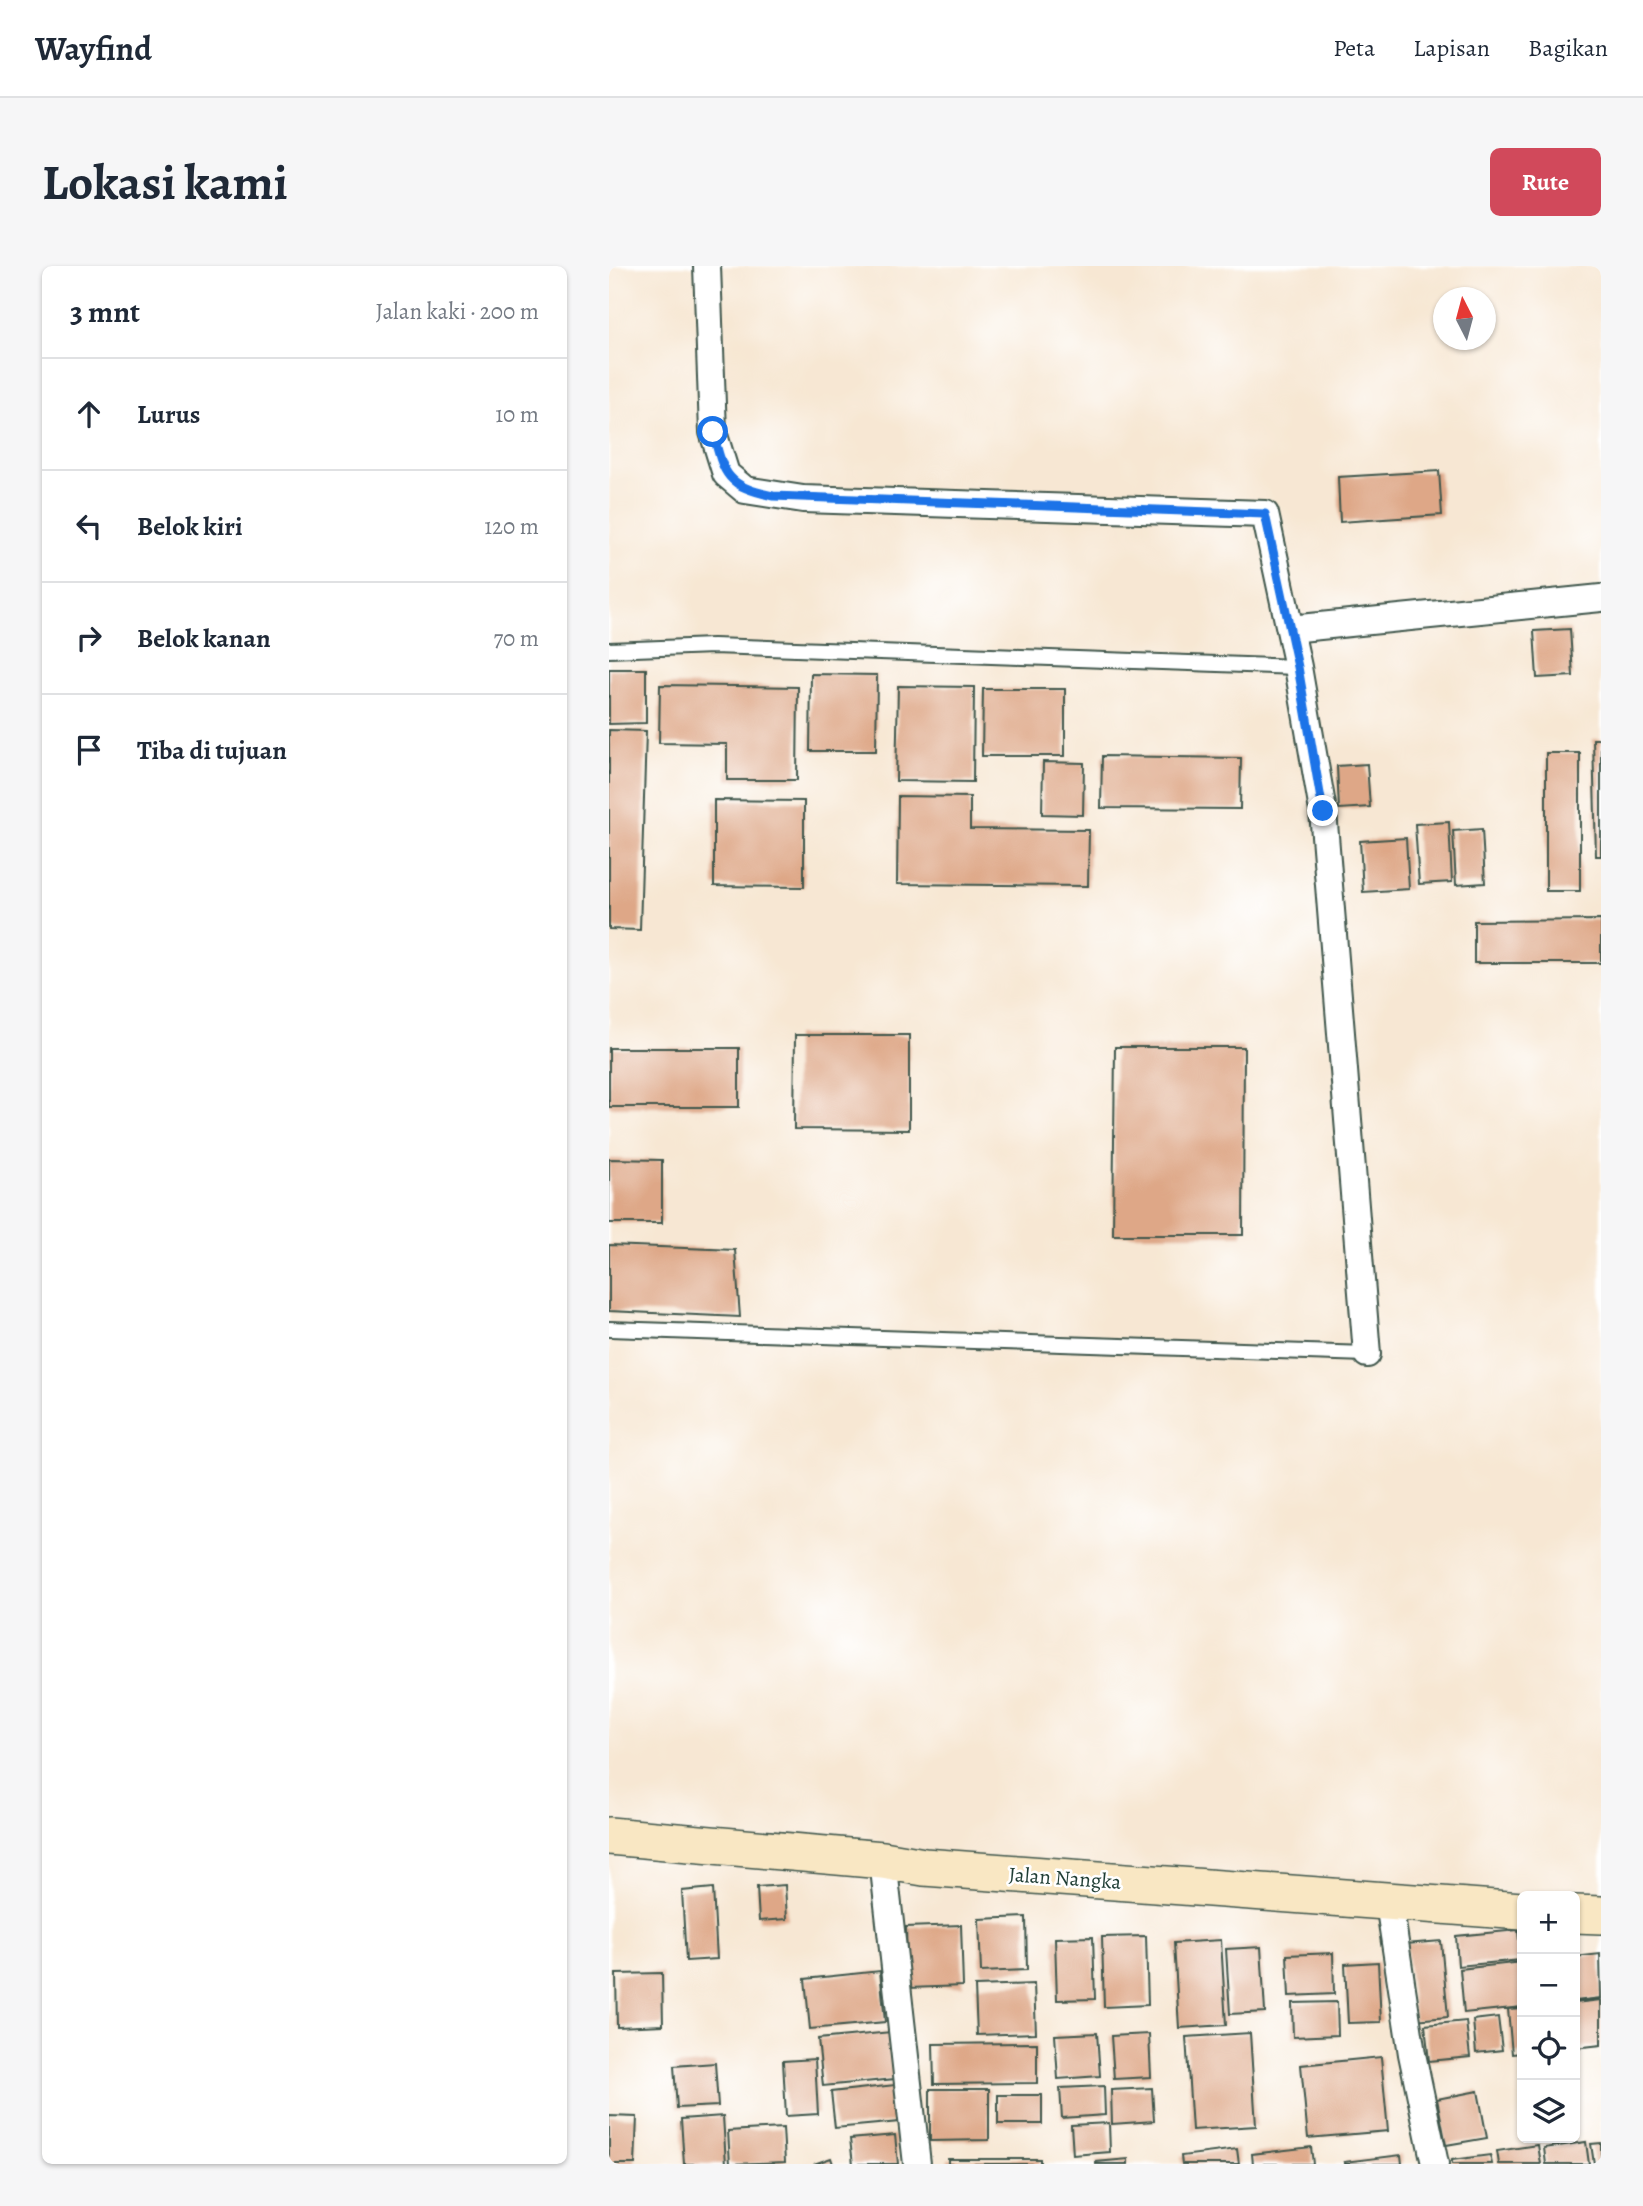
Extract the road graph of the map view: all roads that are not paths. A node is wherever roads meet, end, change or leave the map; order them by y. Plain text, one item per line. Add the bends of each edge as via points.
1 (707, 266) edge
2 (1601, 598) edge
3 (1290, 629) junction
4 (609, 650) edge
5 (1298, 667) junction
6 (609, 1329) edge
7 (1367, 1354) joint
8 (609, 1836) edge
9 (883, 1860) junction
10 (1389, 1903) junction
11 (1517, 1911) edge
12 (1580, 1914) edge
13 (1601, 1915) edge
14 (917, 2164) edge
15 (1436, 2164) edge

1 - 3 street via 713,432 726,474 745,490 773,496 1265,514
2 - 3 street
3 - 5 street
4 - 5 lane via 713,646
5 - 7 street via 1323,811
6 - 7 lane
8 - 9 street, Jalan Nangka
9 - 10 street, Jalan Nangka
9 - 14 street
10 - 11 street, Jalan Nangka
10 - 15 street via 1412,2054
12 - 13 street

